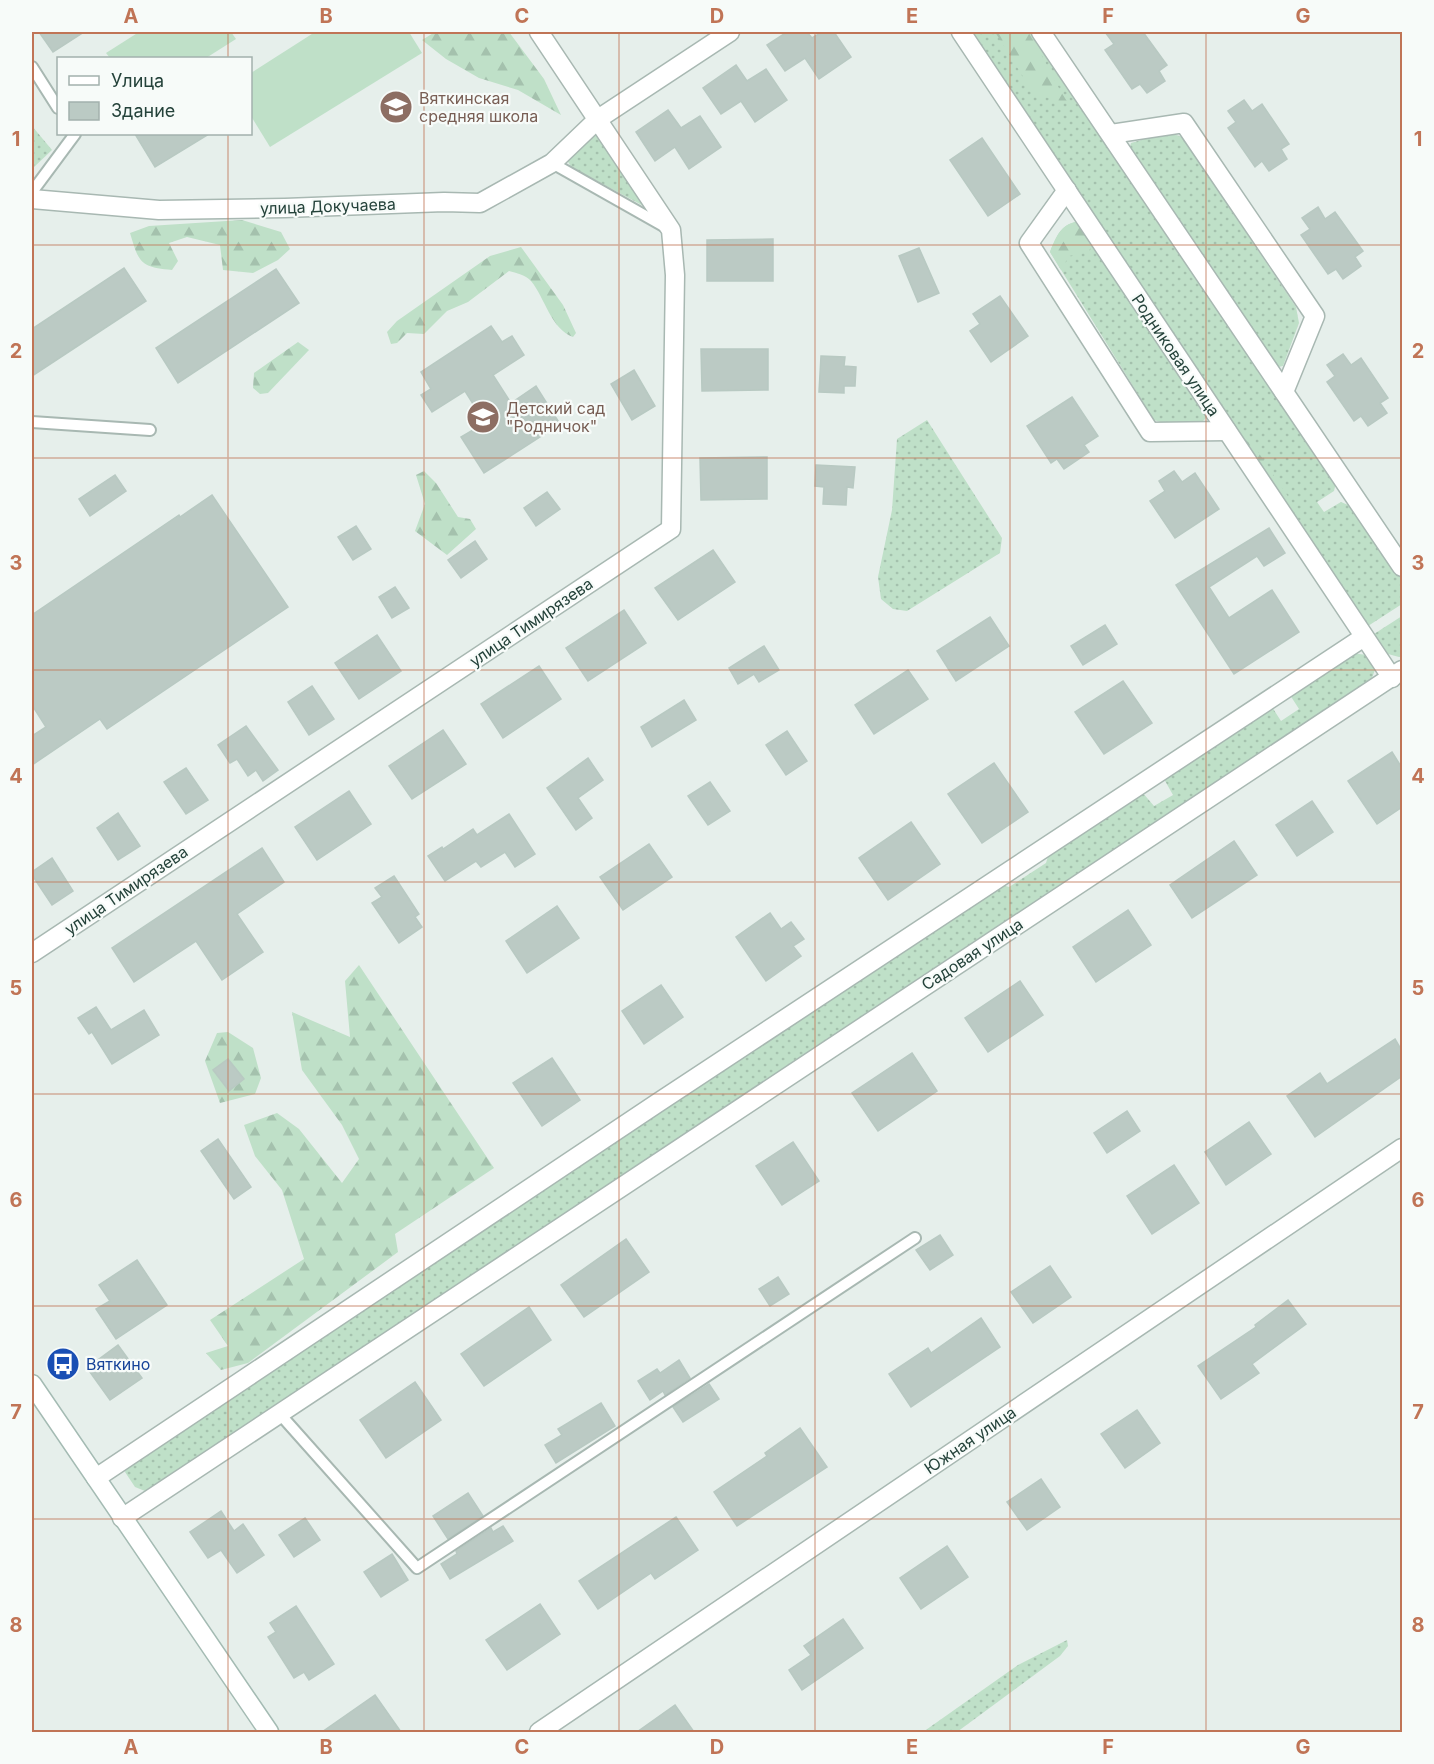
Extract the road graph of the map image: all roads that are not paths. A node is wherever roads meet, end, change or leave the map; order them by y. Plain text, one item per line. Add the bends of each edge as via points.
1 (539, 32) edge
2 (730, 32) edge
3 (962, 32) edge
4 (1041, 32) edge
5 (32, 67) edge
6 (57, 106) edge
7 (597, 119) junction
8 (1111, 134) junction
9 (74, 135) edge
10 (552, 163) junction
11 (1067, 190) junction
12 (32, 192) edge
13 (32, 199) edge
14 (671, 230) junction
15 (1284, 392) junction
16 (32, 422) edge
17 (150, 430) dead end
18 (1227, 430) junction
19 (1402, 567) edge
20 (1364, 637) junction
21 (1397, 674) edge
22 (32, 953) edge
23 (1402, 1148) edge
24 (915, 1238) dead end
25 (32, 1386) edge
26 (279, 1413) junction
27 (96, 1478) junction
28 (122, 1518) junction
29 (270, 1732) edge
30 (539, 1732) edge

1 - 7 street, улица Тимирязева
2 - 7 street, улица Докучаева
3 - 11 street, Родниковая улица
4 - 8 street
5 - 6 lane
7 - 10 street, улица Докучаева
7 - 14 street, улица Тимирязева
8 - 15 street
8 - 15 street via 1184,123 1315,315
9 - 12 lane
10 - 13 street, улица Докучаева via 480,203 159,210
10 - 14 lane
11 - 18 street, Родниковая улица
11 - 18 street via 1029,243 1150,432
14 - 22 street, улица Тимирязева via 675,275 671,529
15 - 19 street
16 - 17 lane
18 - 20 street, Родниковая улица
20 - 21 street, Родниковая улица
20 - 27 street
21 - 26 street, Садовая улица
23 - 30 street, Южная улица
24 - 26 lane via 417,1568
25 - 27 street
26 - 28 street, Садовая улица
27 - 28 street
28 - 29 street

